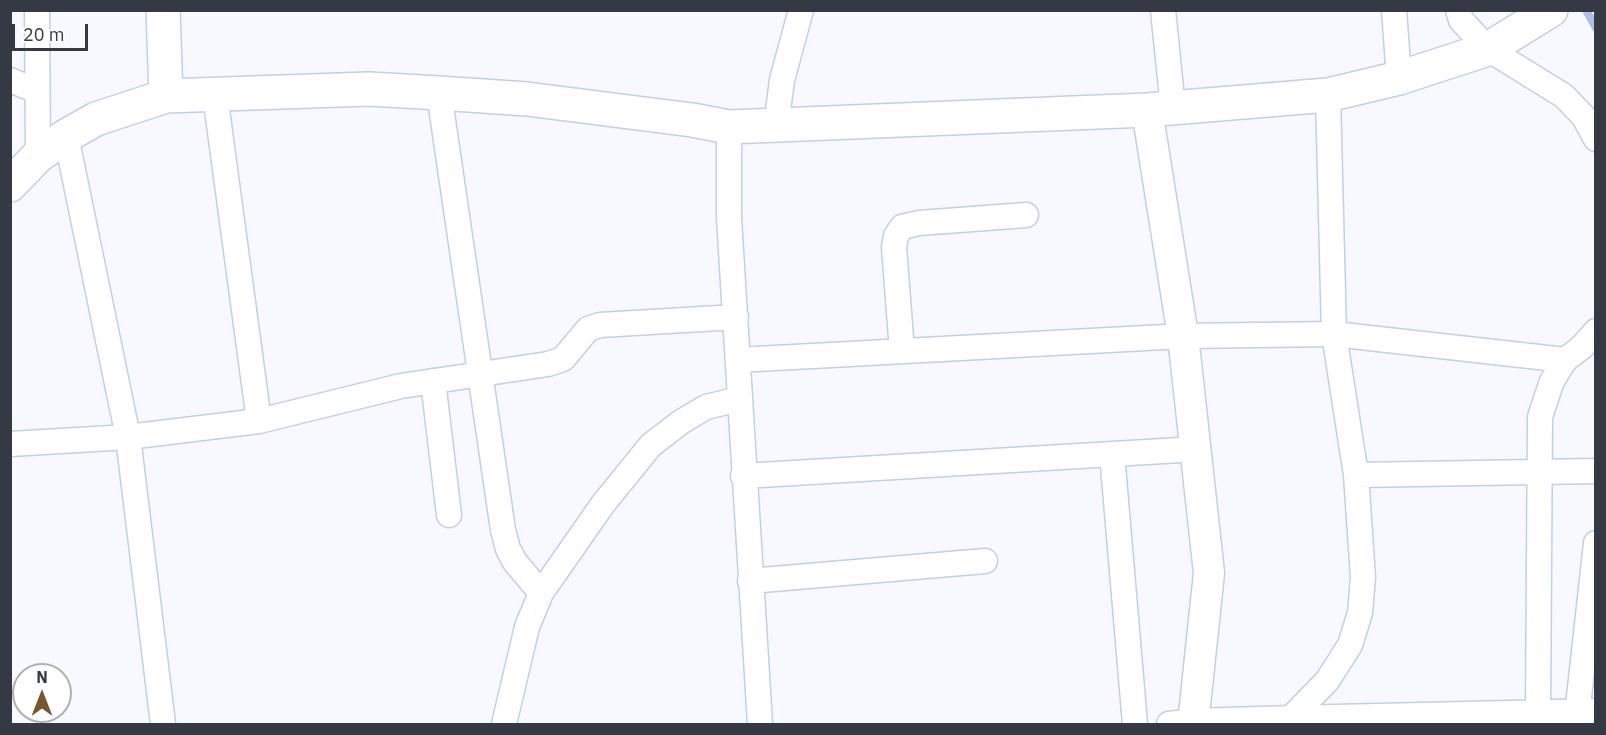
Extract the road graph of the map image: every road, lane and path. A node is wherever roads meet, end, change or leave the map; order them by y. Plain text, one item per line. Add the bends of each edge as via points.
1 (37, 10) edge
2 (163, 10) edge
3 (801, 10) edge
4 (1163, 10) edge
5 (1394, 10) edge
6 (1458, 10) edge
7 (1537, 18) edge
8 (1488, 49) junction
9 (1399, 78) junction
10 (10, 80) edge
11 (36, 91) junction
12 (439, 93) junction
13 (215, 95) junction
14 (1328, 95) junction
15 (166, 96) junction
16 (1160, 109) junction
17 (776, 126) junction
18 (729, 127) junction
19 (66, 136) junction
20 (1596, 139) edge
21 (38, 156) junction
22 (10, 185) edge
23 (1026, 215) dead end
24 (736, 317) junction
25 (1595, 332) edge
26 (1334, 333) junction
27 (1183, 336) junction
28 (902, 351) junction
29 (738, 360) junction
30 (1565, 360) junction
31 (479, 374) junction
32 (433, 381) junction
33 (739, 399) junction
34 (259, 421) junction
35 (128, 437) junction
36 (10, 444) edge
37 (1197, 449) junction
38 (1112, 454) junction
39 (1539, 471) junction
40 (1596, 471) edge
41 (1356, 475) junction
42 (743, 476) junction
43 (449, 515) dead end
44 (1596, 543) edge
45 (985, 561) dead end
46 (750, 581) junction
47 (541, 593) junction
48 (1538, 713) junction
49 (1583, 716) edge
50 (1291, 718) junction
51 (1415, 720) edge
52 (1185, 723) edge
53 (163, 724) edge
54 (504, 724) edge
55 (759, 724) edge
56 (1136, 724) edge

1 - 11 street
2 - 15 main road
3 - 17 street via 782,80
4 - 16 street
5 - 9 street
6 - 8 street via 1461,20
7 - 8 main road
8 - 9 main road
8 - 20 street via 1563,96 1584,117
9 - 14 main road
10 - 11 street
11 - 21 street
12 - 13 main road via 369,89
12 - 18 main road via 539,101
12 - 31 street
13 - 15 main road
13 - 34 street
14 - 16 main road
14 - 26 street
15 - 19 main road via 96,119
16 - 17 main road
16 - 27 street
17 - 18 main road
18 - 24 street via 729,218
19 - 21 main road
19 - 35 street
21 - 22 main road
23 - 28 street via 902,227 894,247
24 - 29 street
24 - 31 street via 600,325 588,329 563,359
25 - 30 street
26 - 27 street
26 - 30 street
26 - 41 street
27 - 28 street
27 - 37 street
28 - 29 street
29 - 33 street
30 - 39 street via 1552,381 1540,417
31 - 32 street
31 - 47 street via 508,549
32 - 34 street
32 - 43 street
33 - 42 street
33 - 47 street via 706,407 651,446 603,504
34 - 35 street
35 - 36 street
35 - 53 street
37 - 38 street
37 - 52 street via 1209,573
38 - 42 street
38 - 56 street
39 - 40 street
39 - 41 street
39 - 48 street
41 - 50 street via 1363,577 1360,613 1350,645 1326,681
42 - 46 street
44 - 49 street
45 - 46 street
46 - 55 street
47 - 54 street via 526,627
48 - 49 street
48 - 51 street
50 - 51 street
50 - 52 street

